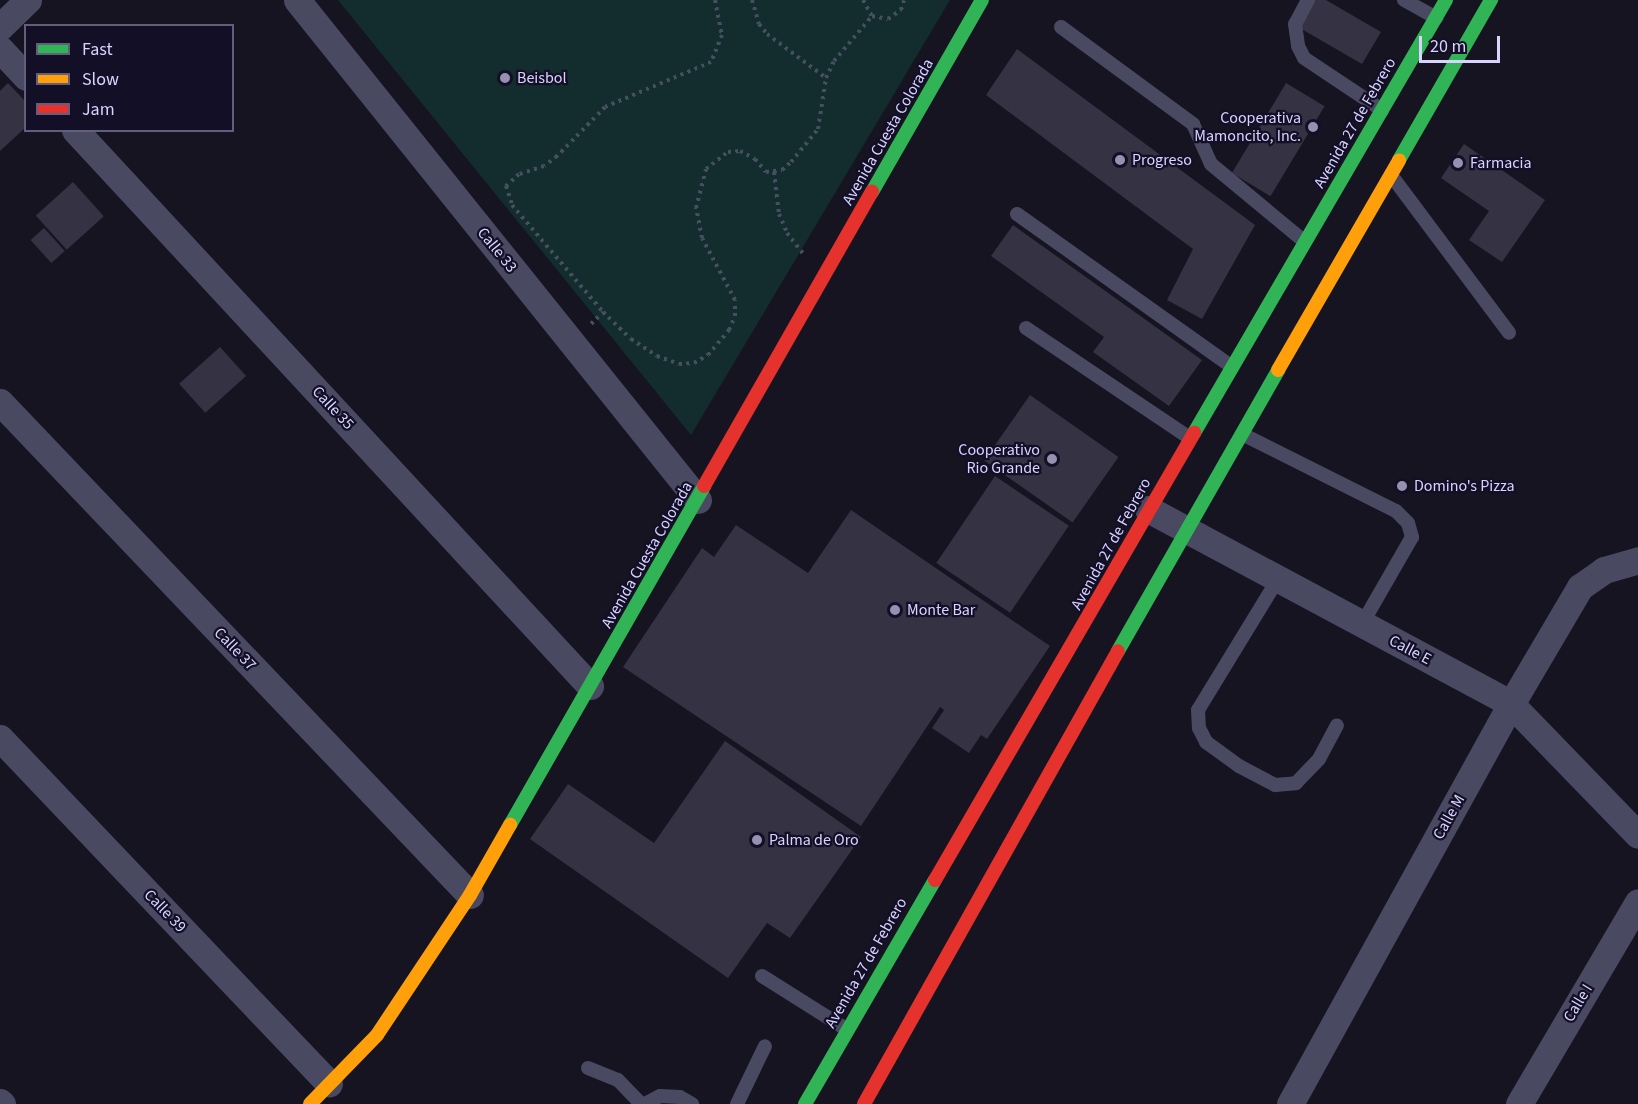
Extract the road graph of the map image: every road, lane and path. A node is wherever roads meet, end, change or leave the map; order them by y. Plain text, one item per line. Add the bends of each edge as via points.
1 (28, 0) edge
2 (297, 0) edge
3 (715, 0) edge
4 (752, 0) edge
5 (863, 0) edge
6 (904, 0) edge
7 (982, 0) edge
8 (1308, 0) edge
9 (1404, 0) edge
10 (1446, 0) edge
11 (1491, 0) edge
12 (872, 16) junction
13 (1436, 18) junction
14 (0, 27) edge
15 (1061, 27) dead end
16 (0, 50) edge
17 (24, 75) edge
18 (826, 78) junction
19 (1382, 110) junction
20 (77, 132) edge
21 (774, 172) junction
22 (1391, 175) junction
23 (1017, 214) dead end
24 (1305, 242) junction
25 (824, 279) junction
26 (1026, 328) dead end
27 (1509, 333) dead end
28 (1232, 367) junction
29 (0, 402) edge
30 (1242, 434) junction
31 (1190, 438) junction
32 (698, 500) junction
33 (1148, 509) junction
34 (1186, 530) junction
35 (1637, 560) edge
36 (1278, 579) junction
37 (1362, 624) junction
38 (590, 686) junction
39 (1511, 704) junction
40 (1336, 725) dead end
41 (0, 738) edge
42 (1638, 835) edge
43 (470, 895) junction
44 (1638, 902) edge
45 (762, 976) dead end
46 (846, 1029) junction
47 (765, 1046) dead end
48 (588, 1068) dead end
49 (329, 1084) junction
50 (310, 1104) edge
51 (640, 1104) edge
52 (645, 1104) edge
53 (692, 1104) edge
54 (737, 1104) edge
55 (805, 1104) edge
56 (864, 1104) edge
57 (1290, 1104) edge
58 (1519, 1104) edge

1 - 14 street
2 - 32 street, Calle 33
3 - 21 path via 722,35 711,62 605,107 544,166 511,178 507,194 603,312 631,339 657,356 679,364 694,363 720,344 735,316 732,292 702,238 696,208 699,184 706,169 728,152 747,153 766,172
4 - 18 path via 759,24 767,34
5 - 12 path
6 - 12 path via 895,16
7 - 25 main road, Avenida Cuesta Colorada
8 - 19 lane via 1295,24 1298,46 1305,58
9 - 13 lane
10 - 13 main road, Avenida 27 de Febrero
11 - 22 main road
12 - 18 path via 842,47
13 - 19 main road, Avenida 27 de Febrero
15 - 24 lane via 1193,124 1212,164
16 - 17 street
18 - 21 path via 819,129 791,162
19 - 24 main road, Avenida 27 de Febrero
20 - 38 street, Calle 35
21 - 25 path via 779,214 787,233
22 - 27 lane
22 - 30 main road
23 - 28 lane
24 - 28 main road, Avenida 27 de Febrero
25 - 32 main road, Avenida Cuesta Colorada
26 - 31 lane
28 - 31 main road, Avenida 27 de Febrero
29 - 43 street, Calle 37
30 - 34 main road
30 - 37 lane via 1396,511 1408,523 1412,537
31 - 33 main road, Avenida 27 de Febrero
32 - 38 main road, Avenida Cuesta Colorada
33 - 34 street, Calle E
33 - 46 main road, Avenida 27 de Febrero
34 - 36 street, Calle E
34 - 56 main road
35 - 39 street, Calle M via 1604,570 1580,588
36 - 37 street, Calle E
36 - 40 lane via 1198,710 1199,728 1206,742 1275,785 1296,783 1319,759
37 - 39 street, Calle E
38 - 43 main road, Avenida Cuesta Colorada
39 - 42 street, Calle E
39 - 57 street, Calle M
41 - 49 street, Calle 39
43 - 49 main road, Avenida Cuesta Colorada via 377,1035
44 - 58 street, Calle I
45 - 46 lane
46 - 55 main road, Avenida 27 de Febrero
47 - 54 lane
48 - 51 lane via 618,1080
49 - 50 main road, Avenida Cuesta Colorada
52 - 53 lane via 660,1096 680,1097

